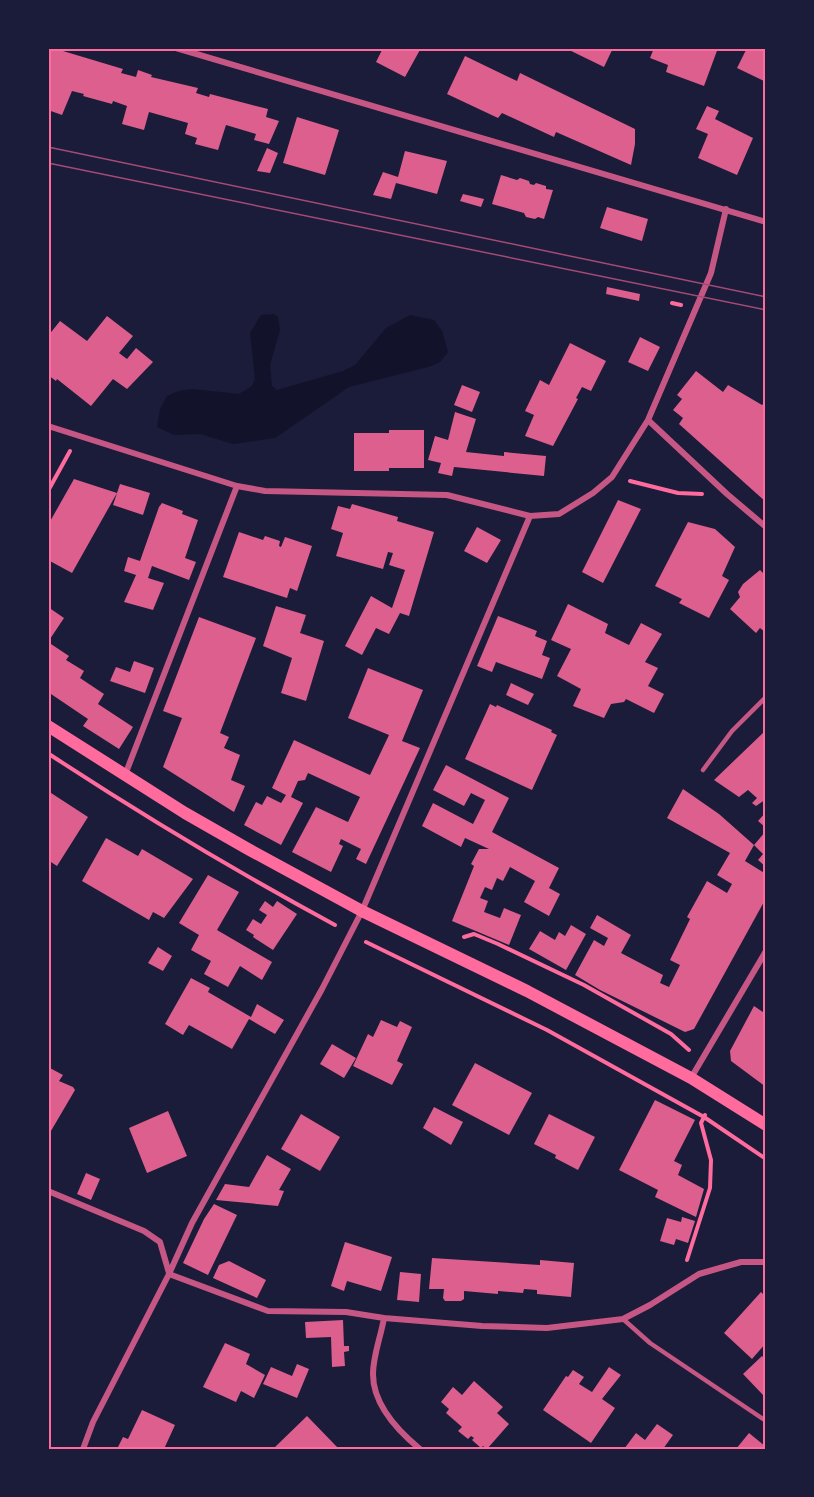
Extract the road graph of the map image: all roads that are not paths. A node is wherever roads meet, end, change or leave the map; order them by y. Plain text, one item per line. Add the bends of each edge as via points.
1 (176, 48) edge
2 (726, 209) junction
3 (766, 222) edge
4 (648, 420) junction
5 (48, 426) edge
6 (237, 486) junction
7 (530, 516) junction
8 (766, 527) edge
9 (766, 697) edge
10 (48, 726) edge
11 (703, 770) dead end
12 (125, 776) junction
13 (362, 911) junction
14 (766, 951) edge
15 (691, 1078) junction
16 (766, 1125) edge
17 (48, 1191) edge
18 (766, 1262) edge
19 (169, 1274) junction
20 (384, 1318) junction
21 (623, 1319) junction
22 (766, 1421) edge
23 (83, 1449) edge
24 (420, 1449) edge

1 - 2 street
2 - 3 street
2 - 4 street via 711,273
4 - 7 street via 612,477 593,494 559,514
4 - 8 street
5 - 6 street
6 - 7 street via 265,491 447,495
6 - 12 street
7 - 13 street
9 - 11 lane via 732,731
10 - 12 main road
12 - 13 main road
13 - 15 main road via 527,991
13 - 19 street via 192,1223
14 - 15 street
15 - 16 main road
17 - 19 street via 160,1242
18 - 21 street via 741,1263 699,1274
19 - 20 street via 268,1311 346,1312
19 - 23 street
20 - 21 street via 547,1329
20 - 24 street via 373,1375 377,1398 394,1426
21 - 22 lane via 650,1342

